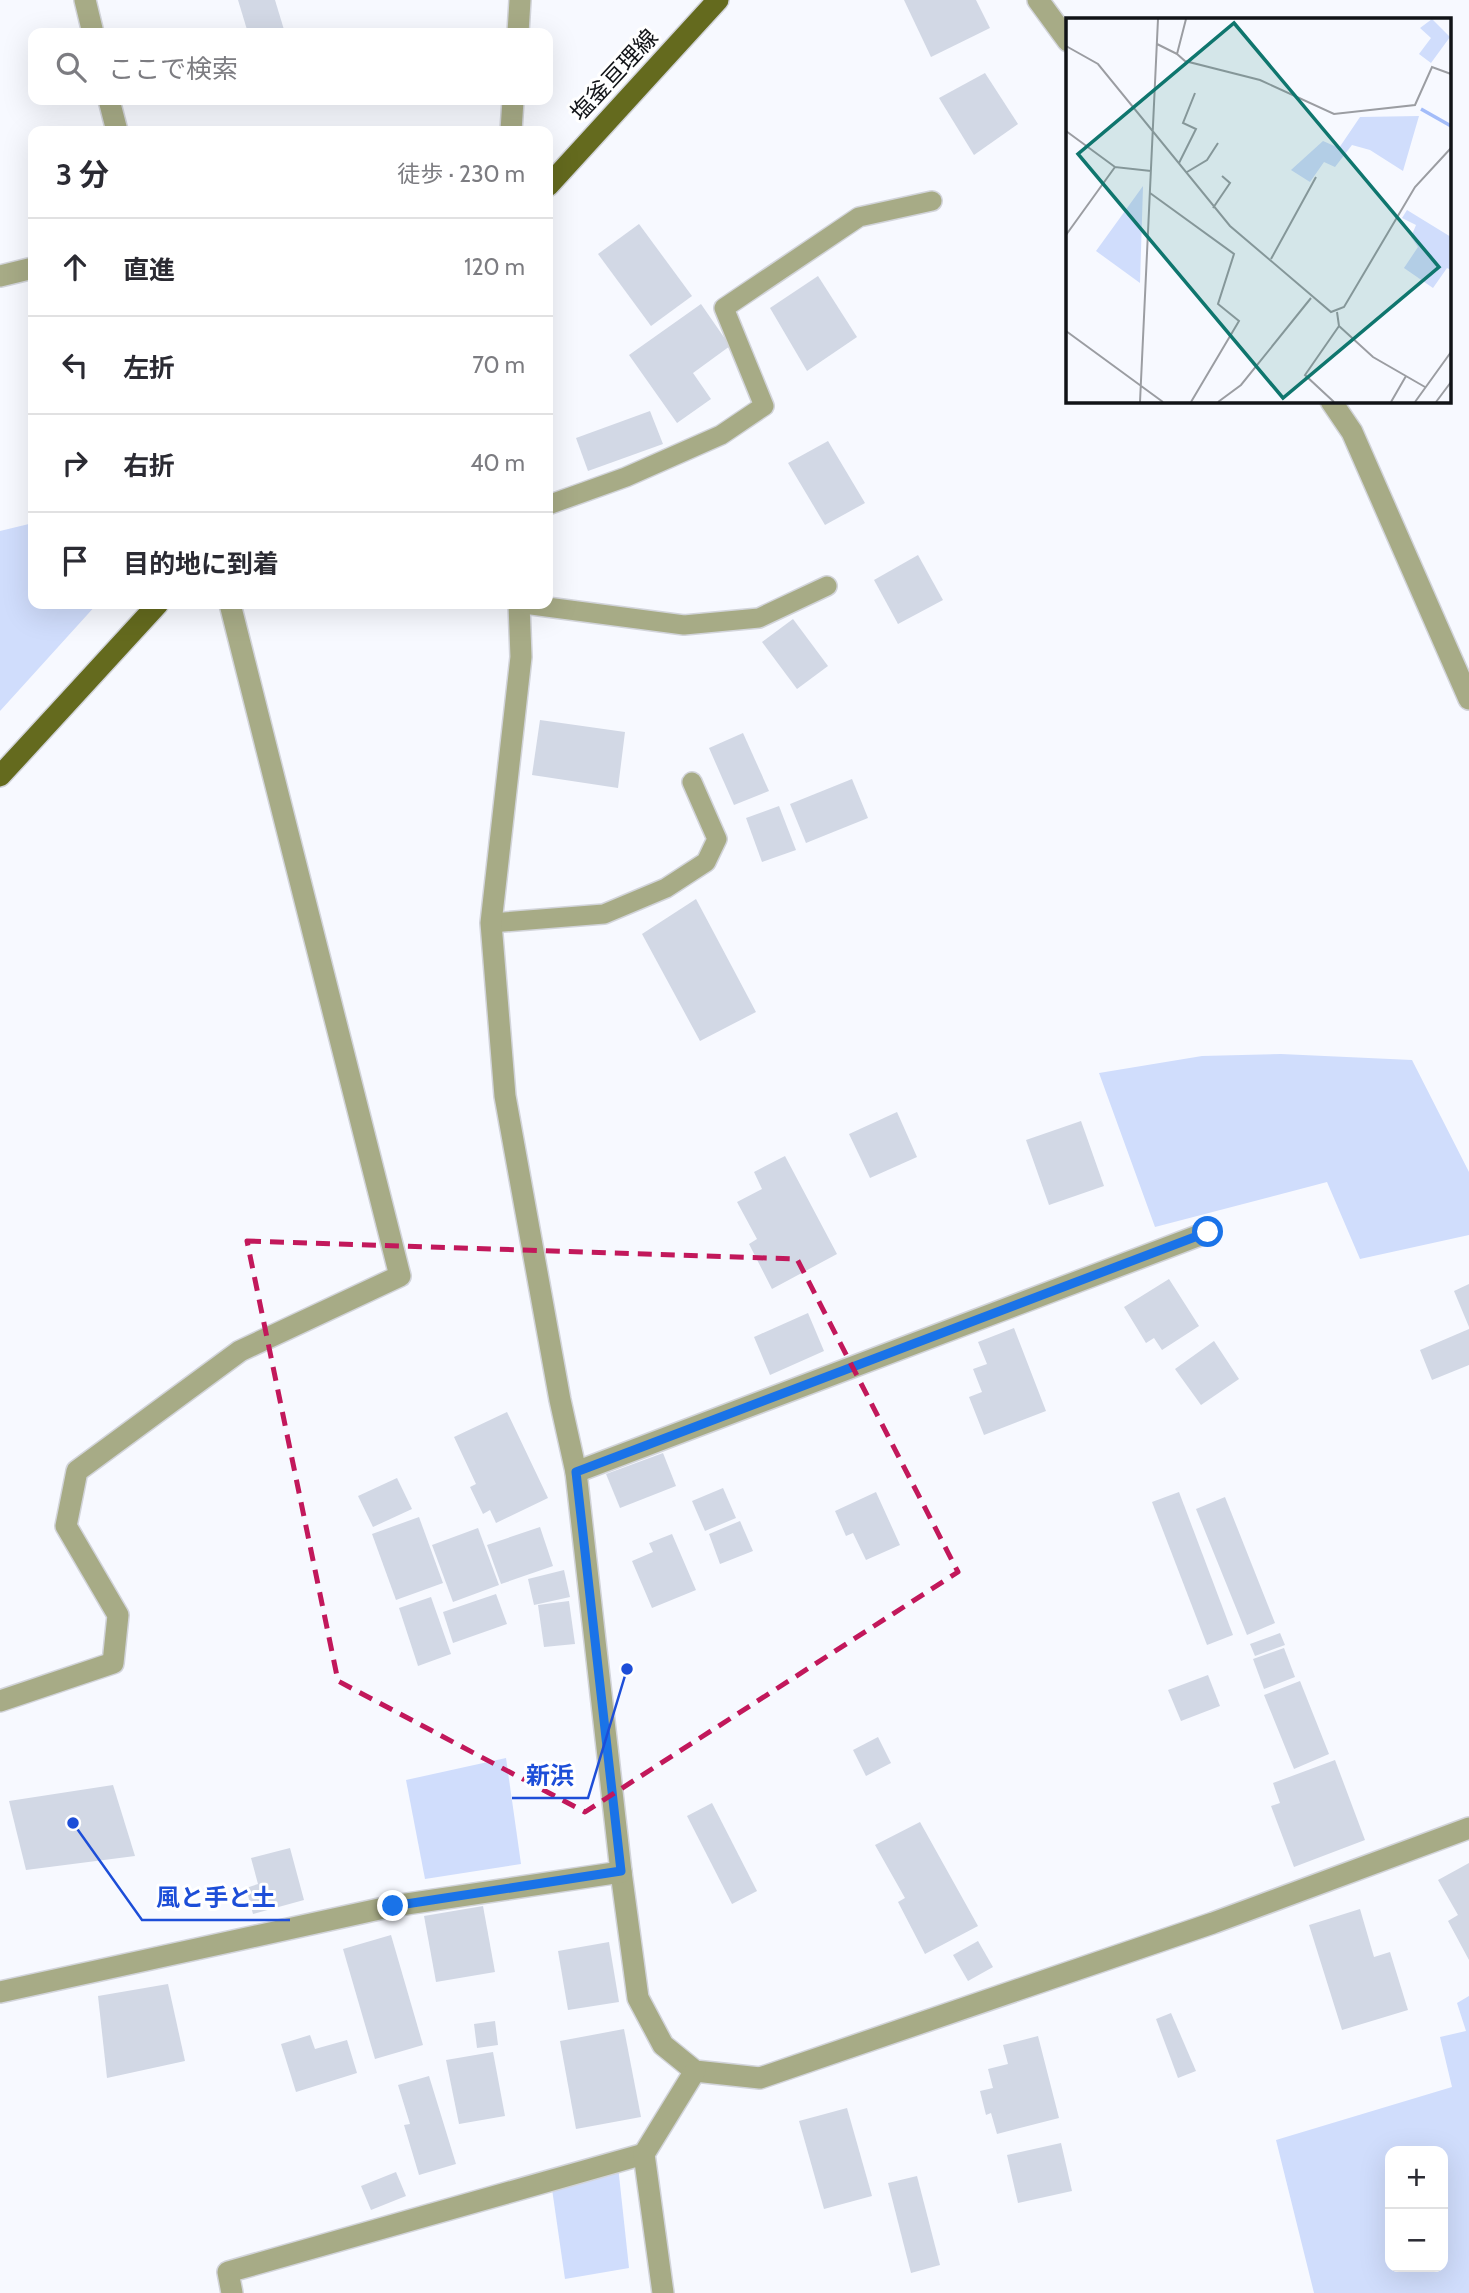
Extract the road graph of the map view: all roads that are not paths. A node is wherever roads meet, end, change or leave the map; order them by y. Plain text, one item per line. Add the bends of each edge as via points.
1 (85, 0) edge
2 (520, 0) edge
3 (718, 0) edge
4 (1038, 0) edge
5 (92, 28) edge
6 (518, 28) edge
7 (1066, 38) edge
8 (110, 105) edge
9 (513, 105) edge
10 (116, 126) edge
11 (511, 126) edge
12 (553, 181) edge
13 (932, 201) dead end
14 (28, 269) edge
15 (0, 276) edge
16 (1332, 402) edge
17 (553, 503) edge
18 (827, 586) dead end
19 (553, 608) edge
20 (153, 609) edge
21 (231, 609) edge
22 (522, 609) edge
23 (1469, 699) edge
24 (0, 776) edge
25 (692, 782) dead end
26 (491, 923) junction
27 (1208, 1232) dead end
28 (576, 1472) junction
29 (0, 1701) edge
30 (1469, 1828) edge
31 (621, 1871) junction
32 (0, 1992) edge
33 (695, 2071) junction
34 (644, 2154) junction
35 (232, 2293) edge
36 (663, 2293) edge

1 - 5 street
2 - 6 street
3 - 12 main road, 塩釜亘理線
4 - 7 street
8 - 10 street
9 - 11 street
13 - 17 lane via 859,217 724,308 764,406 720,435
14 - 15 street
16 - 23 street via 1352,432
18 - 19 lane via 759,618 684,625
20 - 24 main road
21 - 29 street via 400,1276 240,1351 77,1471 66,1526 118,1615 113,1663
22 - 26 street via 521,657
25 - 26 lane via 718,839 706,862 666,888 604,914
26 - 28 street via 505,1096
27 - 28 street
28 - 31 street
30 - 33 street via 1213,1923 760,2078
31 - 32 street via 393,1906
31 - 33 street via 638,1998 663,2045
33 - 34 street
34 - 35 street via 228,2272
34 - 36 street

